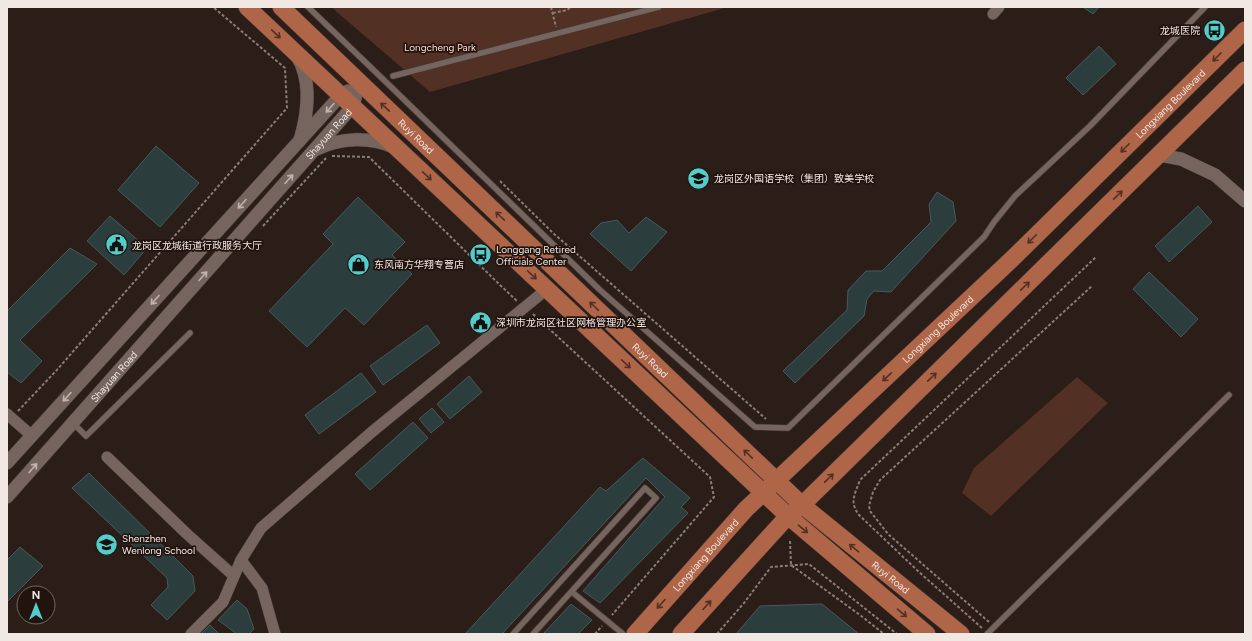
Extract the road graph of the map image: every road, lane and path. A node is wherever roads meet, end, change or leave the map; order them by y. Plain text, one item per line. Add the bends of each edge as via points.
1 (213, 7) edge
2 (247, 7) edge
3 (281, 7) edge
4 (308, 7) edge
5 (551, 7) edge
6 (571, 7) edge
7 (659, 7) edge
8 (1205, 7) edge
9 (553, 13) junction
10 (556, 28) dead end
11 (1245, 30) edge
12 (292, 49) junction
13 (1245, 70) edge
14 (392, 76) dead end
15 (359, 83) junction
16 (347, 101) junction
17 (299, 142) junction
18 (398, 149) junction
19 (313, 151) junction
20 (1159, 155) junction
21 (498, 179) dead end
22 (1245, 201) edge
23 (259, 231) dead end
24 (1096, 257) dead end
25 (1092, 286) dead end
26 (547, 289) junction
27 (525, 307) junction
28 (190, 333) dead end
29 (1229, 395) dead end
30 (9, 416) edge
31 (72, 423) junction
32 (776, 428) junction
33 (32, 436) junction
34 (107, 457) dead end
35 (7, 463) edge
36 (776, 481) junction
37 (763, 493) junction
38 (7, 497) edge
39 (802, 505) junction
40 (788, 516) junction
41 (790, 541) dead end
42 (241, 560) junction
43 (234, 576) junction
44 (572, 592) junction
45 (607, 620) junction
46 (994, 626) junction
47 (987, 633) edge
48 (191, 634) edge
49 (275, 634) edge
50 (513, 634) edge
51 (533, 634) edge
52 (595, 634) edge
53 (624, 634) edge
54 (635, 634) edge
55 (681, 634) edge
56 (717, 634) edge
57 (884, 634) edge
58 (897, 634) edge
59 (927, 634) edge
60 (961, 634) edge

1 - 30 path via 285,68 287,108 55,372
2 -> 12 main road, Ruyi Road
3 - 15 main road, Ruyi Road
4 - 32 lane via 600,290 756,428
5 - 9 path
6 - 9 path
7 - 14 lane
8 - 32 lane via 1090,126 1015,196 978,243 788,428
9 - 10 path
11 -> 36 main road, Longxiang Boulevard via 1012,259
12 - 16 main road, Ruyi Road
12 - 17 street via 304,72 306,86 306,114
13 - 20 main road
15 - 16 street, Shayuan Road
36 -> 15 main road, Ruyi Road
16 -> 17 street, Shayuan Road
16 - 18 main road, Ruyi Road
16 - 19 street, Shayuan Road
17 -> 33 street, Shayuan Road
18 - 19 street via 386,143 360,140 334,143
18 -> 26 main road, Ruyi Road
31 -> 19 street, Shayuan Road
20 - 22 street via 1181,159 1215,175
39 -> 20 main road
21 - 32 path via 554,233
23 - 27 path via 328,156 369,157 494,280
24 - 47 path via 860,480 854,498 854,507 859,515
25 - 46 path via 880,480 870,502 870,511 888,534
26 - 27 street
26 -> 37 main road, Ruyi Road
27 - 42 street via 373,431 261,528
27 - 45 path via 710,477 714,497
28 - 31 lane via 86,436
29 - 46 lane
30 - 33 street
38 -> 31 street, Shayuan Road
33 - 35 street, Shayuan Road
34 - 43 street
36 - 37 main road, Longxiang Boulevard
36 - 39 main road, Ruyi Road
37 - 40 main road, Ruyi Road
37 -> 54 main road, Longxiang Boulevard
39 - 40 main road
60 -> 39 main road, Ruyi Road
55 -> 40 main road
40 -> 59 main road, Ruyi Road
41 - 57 path via 791,565
42 - 43 street
42 - 49 street via 262,588
43 - 48 street via 223,602
44 - 45 lane
44 - 50 lane via 656,498 645,488
44 - 51 lane
45 - 52 path
45 - 53 lane
46 - 47 lane
56 - 58 path via 771,567 809,564

